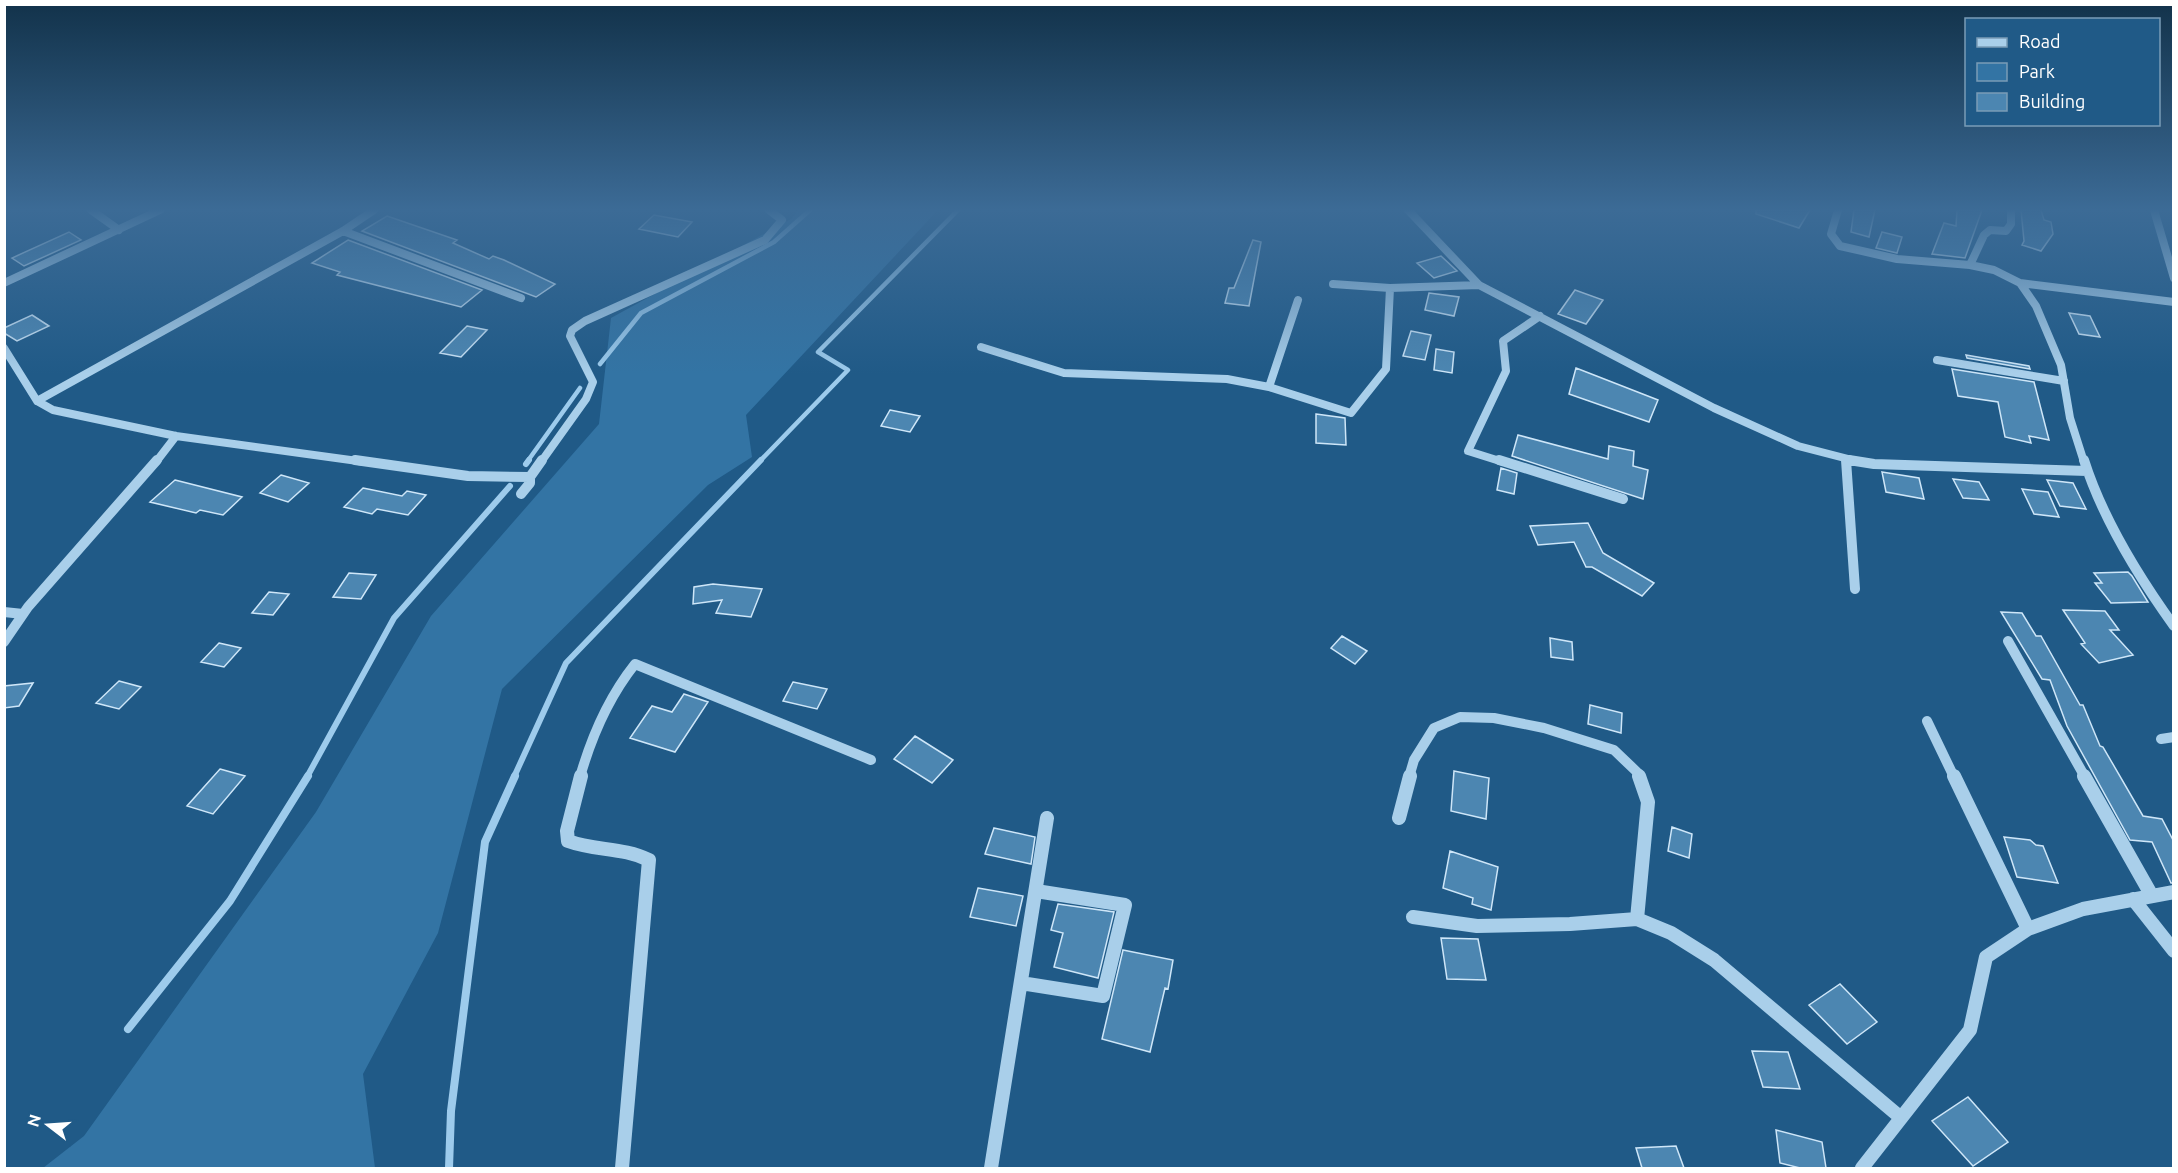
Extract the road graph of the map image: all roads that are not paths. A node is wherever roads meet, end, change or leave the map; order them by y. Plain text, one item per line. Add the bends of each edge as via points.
1 (44, 265) edge
2 (282, 265) edge
3 (433, 265) edge
4 (710, 265) edge
5 (1460, 265) edge
6 (1967, 265) edge
7 (1970, 265) joint
8 (4, 283) edge
9 (2019, 283) junction
10 (1333, 284) dead end
11 (1479, 285) junction
12 (1390, 288) junction
13 (521, 298) dead end
14 (1298, 300) dead end
15 (2174, 302) edge
16 (1540, 316) junction
17 (981, 347) dead end
18 (4, 348) edge
19 (1937, 360) dead end
20 (2064, 381) junction
21 (1269, 387) junction
22 (37, 401) junction
23 (176, 436) junction
24 (1846, 460) junction
25 (2087, 471) junction
26 (530, 477) junction
27 (521, 494) dead end
28 (1623, 499) dead end
29 (1854, 589) dead end
30 (4, 612) edge
31 (23, 614) junction
32 (2174, 626) edge
33 (2008, 641) dead end
34 (4, 642) edge
35 (1927, 721) dead end
36 (2174, 737) edge
37 (2161, 739) dead end
38 (871, 760) dead end
39 (1047, 818) dead end
40 (1399, 818) dead end
41 (1036, 891) junction
42 (2174, 892) edge
43 (2152, 896) junction
44 (2133, 899) junction
45 (1413, 917) dead end
46 (1637, 920) junction
47 (2028, 929) junction
48 (2174, 951) edge
49 (1021, 983) junction
50 (1900, 1117) junction
51 (622, 1168) edge
52 (991, 1168) edge
53 (1862, 1168) edge

1 - 8 street
2 - 22 street
3 - 13 street
4 - 26 street via 572,330 570,336 593,382 586,399
5 - 11 street
6 - 7 street
7 - 9 street via 1994,270
9 - 15 street
9 - 20 street via 2036,306
10 - 12 street
11 - 12 street
11 - 16 street
12 - 21 street via 1386,369 1351,413
14 - 21 street
16 - 24 street via 1714,408 1798,446
16 - 28 street via 1503,341 1506,372 1468,451
17 - 21 street via 1064,373 1227,379
18 - 22 street
19 - 20 street
20 - 25 street via 2070,417
22 - 23 street via 53,410
23 - 26 street via 468,476
23 - 31 street
24 - 25 street
24 - 29 street
25 - 32 street via 2115,531
26 - 27 street
30 - 31 street
31 - 34 street
33 - 43 street
35 - 47 street
36 - 37 street
38 - 51 street via 635,664 624,676 585,754 567,831 568,841 578,846 638,853 649,860
39 - 41 street
40 - 46 street via 1414,760 1434,728 1460,717 1494,718 1544,728 1614,750 1638,773 1648,802
41 - 49 street
41 - 49 street via 1125,905 1102,996
42 - 43 street
43 - 44 street
44 - 47 street via 2083,909
44 - 48 street
45 - 46 street via 1476,926
46 - 50 street via 1671,933 1714,960
47 - 50 street via 1986,957 1970,1030
49 - 52 street
50 - 53 street

